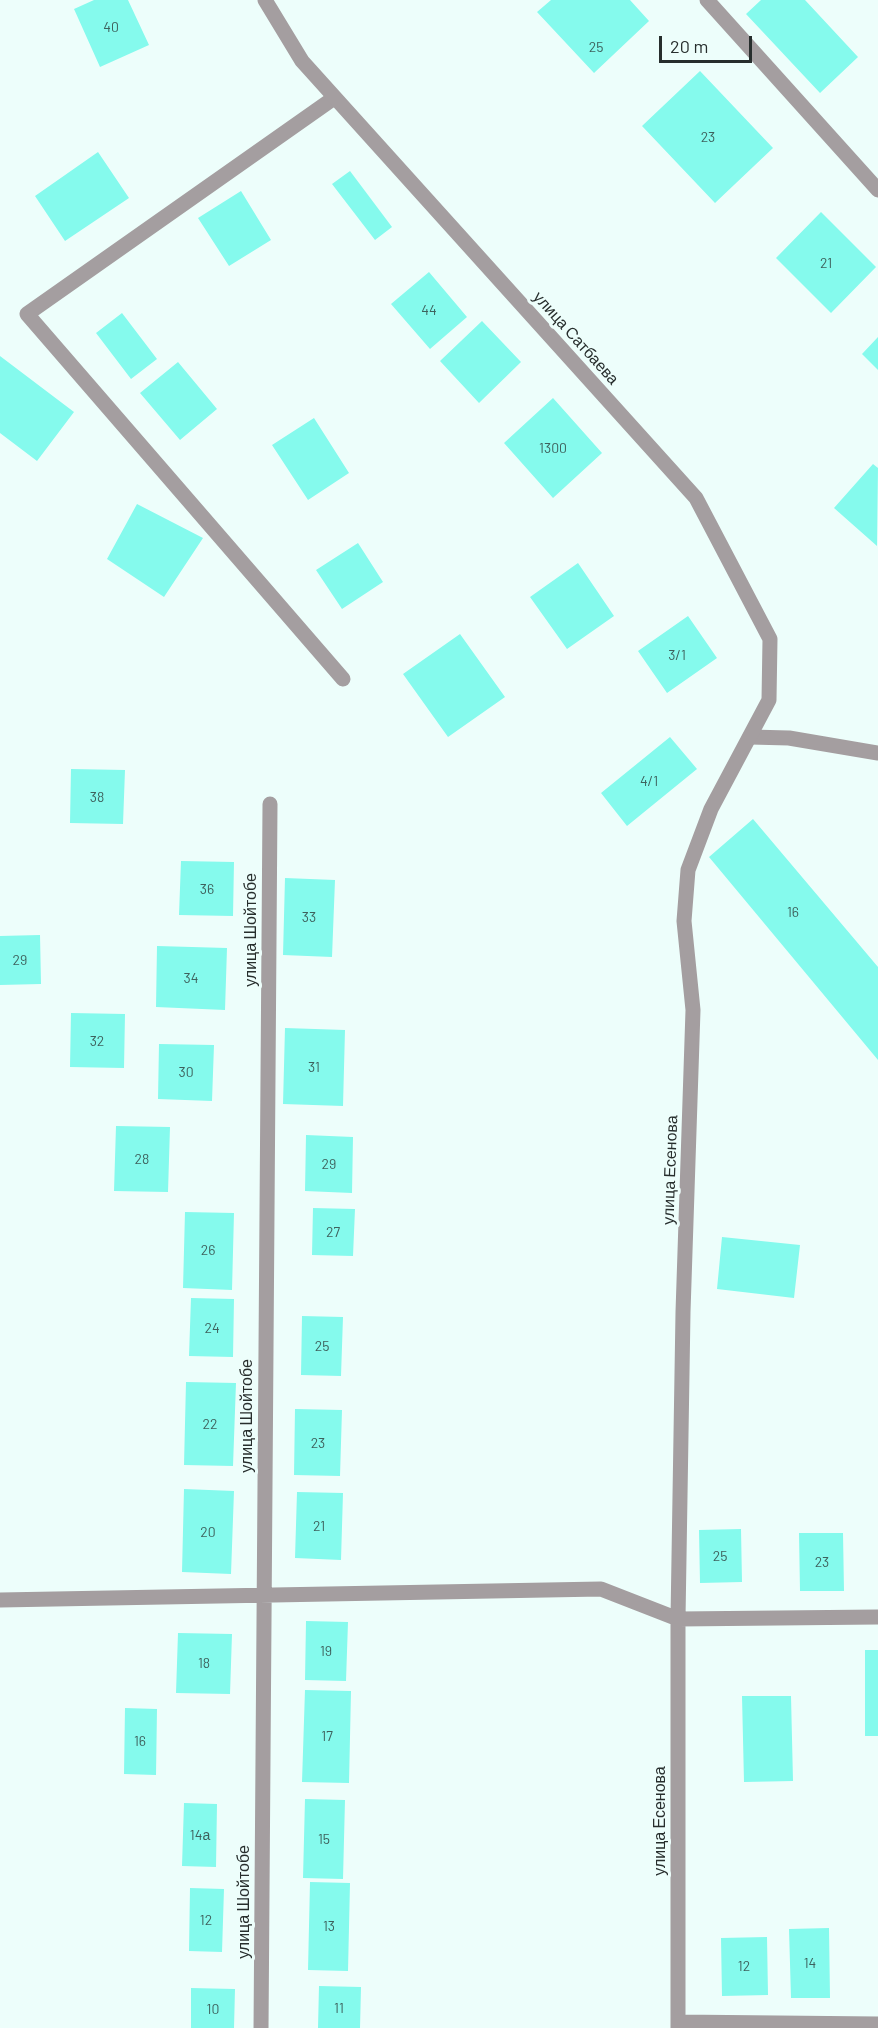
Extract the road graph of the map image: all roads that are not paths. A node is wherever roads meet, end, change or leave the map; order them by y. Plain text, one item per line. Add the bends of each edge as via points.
1 (265, 0) edge
2 (707, 0) edge
3 (334, 98) junction
4 (878, 190) edge
5 (343, 679) dead end
6 (750, 737) junction
7 (878, 753) edge
8 (270, 804) dead end
9 (264, 1595) junction
10 (0, 1600) edge
11 (878, 1617) edge
12 (678, 1619) junction
13 (878, 2024) edge
14 (678, 2025) edge
15 (261, 2028) edge

1 - 3 street, улица Сатбаева via 302,62
2 - 4 street
3 - 5 street via 27,314
3 - 6 street, улица Сатбаева via 696,498 770,639 770,700
6 - 7 street via 789,738
6 - 12 street, улица Есенова via 711,808 688,870 684,921 693,1010
8 - 9 street, улица Шойтобе
9 - 10 street
9 - 12 street via 602,1589
9 - 15 street, улица Шойтобе
11 - 12 street
12 - 14 street, улица Есенова
13 - 14 street, улица Есенова

